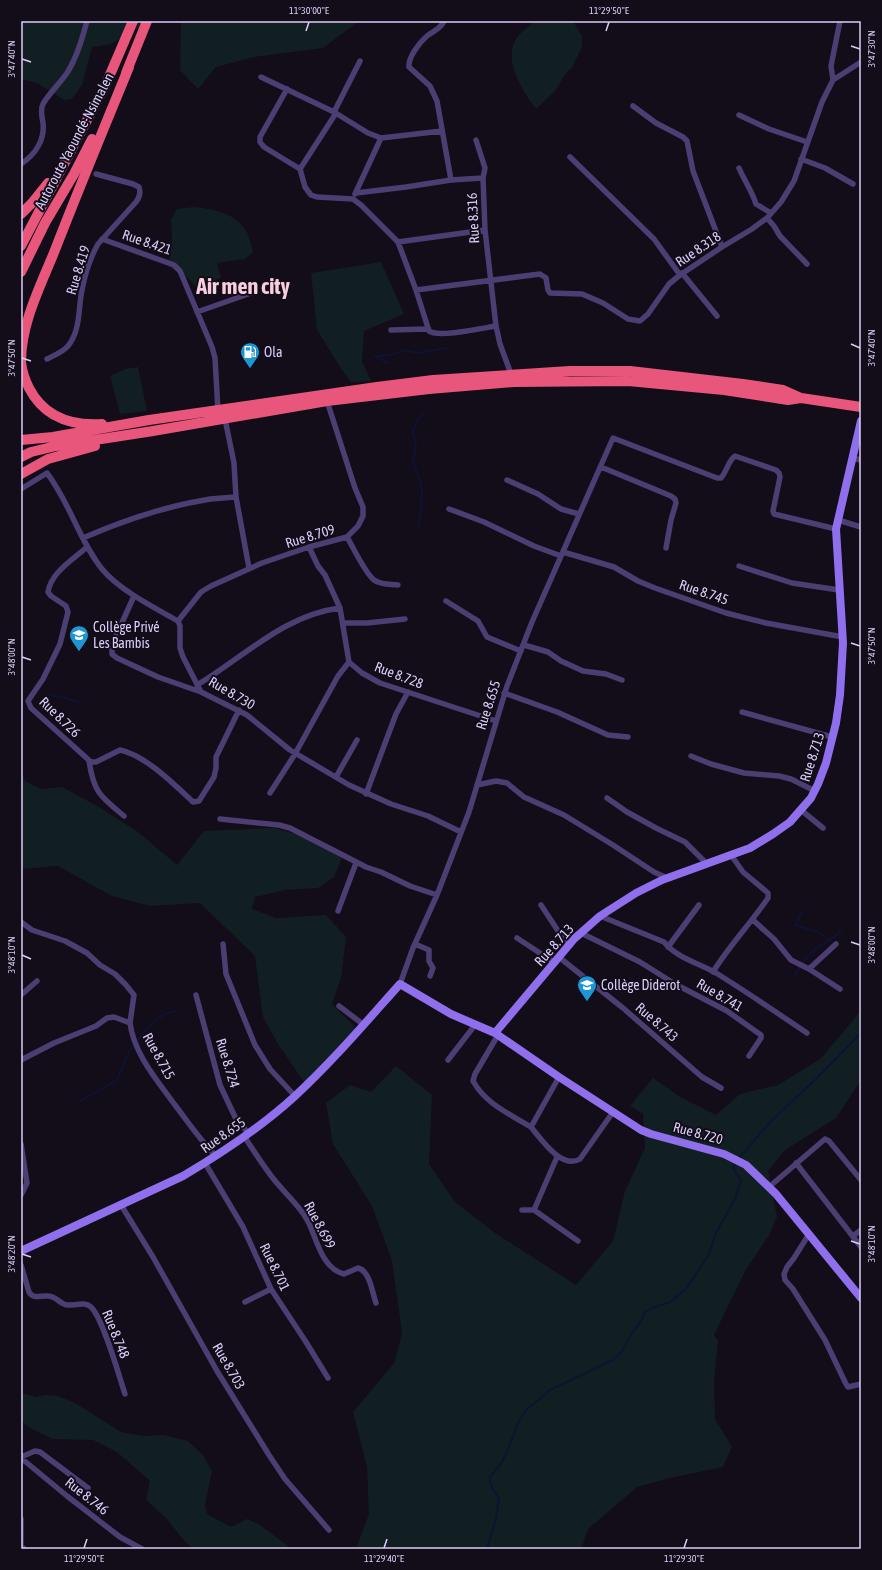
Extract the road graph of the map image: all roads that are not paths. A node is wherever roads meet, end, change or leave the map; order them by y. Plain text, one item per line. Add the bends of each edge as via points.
1 (87, 21) edge
2 (133, 21) edge
3 (147, 21) edge
4 (444, 21) edge
5 (840, 21) edge
6 (360, 62) dead end
7 (861, 62) edge
8 (129, 67) junction
9 (261, 77) dead end
10 (832, 80) junction
11 (286, 89) junction
12 (633, 106) dead end
13 (335, 112) junction
14 (739, 115) dead end
15 (83, 127) junction
16 (442, 131) junction
17 (380, 138) junction
18 (476, 140) dead end
19 (807, 142) junction
20 (570, 157) dead end
21 (801, 159) junction
22 (21, 164) edge
23 (739, 168) dead end
24 (300, 169) junction
25 (96, 174) dead end
26 (483, 178) junction
27 (450, 180) junction
28 (853, 184) dead end
29 (356, 192) junction
30 (353, 199) junction
31 (21, 214) edge
32 (769, 216) junction
33 (485, 230) junction
34 (102, 239) junction
35 (398, 242) junction
36 (21, 246) edge
37 (722, 247) junction
38 (807, 264) dead end
39 (21, 272) edge
40 (681, 274) junction
41 (491, 280) junction
42 (252, 290) dead end
43 (416, 290) junction
44 (197, 312) junction
45 (718, 316) dead end
46 (496, 326) junction
47 (427, 329) junction
48 (391, 330) dead end
49 (23, 334) edge
50 (48, 359) dead end
51 (511, 374) junction
52 (801, 398) junction
53 (327, 401) junction
54 (861, 406) edge
55 (218, 410) junction
56 (225, 419) junction
57 (149, 420) junction
58 (861, 421) edge
59 (154, 431) junction
60 (21, 440) edge
61 (21, 457) edge
62 (852, 458) junction
63 (861, 460) edge
64 (601, 467) junction
65 (21, 474) edge
66 (507, 480) dead end
67 (21, 489) edge
68 (236, 498) junction
69 (449, 509) dead end
70 (579, 514) junction
71 (837, 525) junction
72 (861, 527) edge
73 (347, 537) junction
74 (83, 538) junction
75 (87, 547) junction
76 (309, 548) junction
77 (666, 548) dead end
78 (562, 554) junction
79 (739, 566) dead end
80 (249, 568) junction
81 (398, 585) dead end
82 (839, 590) junction
83 (134, 596) junction
84 (446, 601) dead end
85 (340, 608) junction
86 (405, 619) dead end
87 (178, 621) junction
88 (343, 623) junction
89 (843, 637) junction
90 (524, 645) junction
91 (521, 651) junction
92 (349, 662) junction
93 (622, 680) dead end
94 (197, 685) junction
95 (201, 692) junction
96 (408, 692) junction
97 (504, 693) junction
98 (239, 710) junction
99 (742, 712) dead end
100 (496, 721) junction
101 (628, 737) dead end
102 (832, 737) junction
103 (357, 740) dead end
104 (295, 754) junction
105 (691, 756) dead end
106 (89, 760) junction
107 (336, 777) junction
108 (477, 785) junction
109 (814, 791) junction
110 (270, 794) dead end
111 (366, 794) junction
112 (607, 798) dead end
113 (801, 810) junction
114 (124, 816) dead end
115 (220, 819) dead end
116 (823, 828) dead end
117 (460, 832) junction
118 (731, 855) junction
119 (356, 863) junction
120 (707, 864) junction
121 (667, 878) junction
122 (437, 895) junction
123 (541, 905) dead end
124 (699, 905) dead end
125 (338, 910) dead end
126 (600, 916) junction
127 (753, 920) junction
128 (21, 922) edge
129 (581, 933) junction
130 (517, 938) dead end
131 (222, 944) dead end
132 (415, 944) junction
133 (836, 944) dead end
134 (568, 946) junction
135 (668, 947) junction
136 (557, 960) junction
137 (809, 969) junction
138 (713, 972) junction
139 (430, 976) dead end
140 (37, 981) dead end
141 (400, 984) junction
142 (840, 990) dead end
143 (21, 995) edge
144 (196, 995) dead end
145 (339, 1006) dead end
146 (130, 1023) junction
147 (364, 1025) junction
148 (476, 1025) junction
149 (807, 1033) dead end
150 (496, 1034) junction
151 (749, 1056) dead end
152 (21, 1060) edge
153 (448, 1060) dead end
154 (559, 1077) junction
155 (721, 1088) dead end
156 (295, 1096) junction
157 (613, 1112) junction
158 (531, 1127) junction
159 (246, 1134) junction
160 (21, 1144) edge
161 (215, 1155) junction
162 (557, 1157) junction
163 (205, 1163) junction
164 (796, 1163) junction
165 (861, 1180) edge
166 (769, 1187) junction
167 (21, 1195) edge
168 (121, 1205) junction
169 (522, 1210) dead end
170 (534, 1210) junction
171 (861, 1230) edge
172 (808, 1234) junction
173 (853, 1236) junction
174 (578, 1241) dead end
175 (861, 1247) edge
176 (22, 1248) edge
177 (21, 1265) edge
178 (271, 1289) junction
179 (861, 1298) edge
180 (245, 1302) dead end
181 (376, 1303) dead end
182 (328, 1378) dead end
183 (861, 1384) edge
184 (125, 1394) dead end
185 (21, 1458) edge
186 (88, 1488) dead end
187 (21, 1519) edge
188 (329, 1530) dead end
189 (21, 1539) edge
190 (24, 1549) edge
191 (142, 1549) edge

1 - 22 street via 68,72 43,104 43,125 35,153
2 - 15 highway, Autoroute Yaoundé-Nsimalen via 106,84
3 - 8 highway, Autoroute Yaoundé-Nsimalen
4 - 16 street, Rue 8.316 via 442,26 422,41 409,62 409,67 434,93
5 - 10 street via 831,66
6 - 13 street
7 - 10 street
8 - 39 highway, Autoroute Yaoundé-Nsimalen
8 - 49 highway via 80,185
9 - 11 street
10 - 19 street, Rue 8.318
11 - 13 street
11 - 24 street via 260,137 260,142
12 - 37 street via 687,141 693,171
13 - 17 street
13 - 24 street
14 - 19 street
15 - 31 highway via 42,191
15 - 36 highway, Autoroute Yaoundé-Nsimalen
16 - 17 street
16 - 27 street, Rue 8.316
17 - 29 street
18 - 26 street via 485,168
19 - 21 street, Rue 8.318
20 - 40 street via 654,239
21 - 28 street via 825,168
21 - 32 street, Rue 8.318 via 788,192
23 - 32 street via 756,204
24 - 30 street via 305,188 311,195
25 - 34 street, Rue 8.419 via 133,184 139,187 140,192 136,202
26 - 27 street, Rue 8.316
26 - 33 street, Rue 8.316
27 - 29 street
29 - 30 street
30 - 35 street
32 - 37 street, Rue 8.318
32 - 38 street via 780,236
33 - 35 street
33 - 41 street, Rue 8.316
34 - 44 street, Rue 8.421 via 177,267
34 - 50 street, Rue 8.419 via 93,252 81,290 77,328 72,340 62,351
35 - 43 street
37 - 40 street, Rue 8.318
40 - 41 street, Rue 8.318 via 669,284 640,321 628,319 603,302 582,294 550,293 546,278 540,274
40 - 45 street
41 - 43 street
41 - 46 street, Rue 8.316
42 - 44 street via 251,293
43 - 47 street
44 - 55 street, Rue 8.421 via 215,358
46 - 47 street via 449,333 432,333
46 - 51 street, Rue 8.316
47 - 48 street
49 - 57 highway via 21,364 25,380 34,399 44,409 70,422 84,424
51 - 52 highway via 630,371 783,390
51 - 55 highway via 433,380
52 - 53 highway via 788,400 724,390 628,381 566,381 514,382 429,389
52 - 54 highway
53 - 56 highway
53 - 73 street, Rue 8.709 via 363,507 363,516 358,526
55 - 57 highway
56 - 59 highway
56 - 68 street via 234,463
57 - 60 highway via 53,438
58 - 62 main road, Rue 8.713
59 - 61 highway via 56,446
59 - 65 highway via 48,459
62 - 63 street
62 - 71 main road, Rue 8.713
64 - 70 street, Rue 8.655
64 - 71 street, Rue 8.655 via 613,438 717,478 724,475 735,456 779,472 774,514
64 - 77 street via 675,499
66 - 70 street via 538,494 561,509
67 - 74 street via 47,473 66,502
68 - 74 street via 206,500 170,507
68 - 80 street
69 - 78 street, Rue 8.745 via 484,522 534,546
70 - 78 street, Rue 8.655
71 - 72 street
71 - 82 main road, Rue 8.713
73 - 76 street, Rue 8.709
73 - 81 street via 374,580 382,584
74 - 75 street
75 - 83 street via 107,574
75 - 106 street, Rue 8.726 via 51,580 48,592 66,606 68,612 60,644 43,679 28,701 31,708
76 - 80 street, Rue 8.709
76 - 85 street
78 - 89 street, Rue 8.745 via 614,566 638,581 726,613
78 - 90 street, Rue 8.655
79 - 82 street via 792,583
80 - 87 street, Rue 8.709 via 201,592
82 - 89 main road, Rue 8.713
83 - 87 street
83 - 95 street via 112,645 112,654 158,677
84 - 91 street via 478,621 487,637
85 - 88 street
85 - 94 street via 326,610 286,626
86 - 88 street
87 - 94 street, Rue 8.730 via 180,648
88 - 92 street
89 - 102 main road, Rue 8.713 via 840,695
90 - 91 street, Rue 8.655
90 - 93 street via 548,652 583,671 606,674
91 - 97 street, Rue 8.655
92 - 96 street, Rue 8.728 via 362,673
92 - 104 street via 338,676
94 - 95 street, Rue 8.730
95 - 98 street, Rue 8.730
96 - 100 street, Rue 8.728
96 - 111 street via 396,714
97 - 100 street, Rue 8.655
97 - 101 street via 557,712 608,735
98 - 104 street, Rue 8.730
98 - 106 street via 216,757 214,777 196,803 133,753 120,750 96,762
99 - 102 street
100 - 108 street, Rue 8.655
102 - 109 main road, Rue 8.713 via 826,763
103 - 107 street
104 - 107 street, Rue 8.730
104 - 110 street
105 - 109 street via 742,773 790,779
106 - 114 street via 94,785 105,800
107 - 111 street, Rue 8.730
108 - 117 street, Rue 8.655
108 - 121 street via 496,781 508,783 524,797 564,815
109 - 113 main road, Rue 8.713
111 - 117 street, Rue 8.730 via 422,813
112 - 120 street via 650,825 685,842
113 - 116 street
113 - 118 main road, Rue 8.713 via 773,834 750,848
115 - 119 street via 290,828
117 - 122 street, Rue 8.655
118 - 120 main road, Rue 8.713
118 - 127 street via 743,872 769,896
119 - 122 street
119 - 125 street
120 - 121 main road, Rue 8.713
121 - 126 main road, Rue 8.713 via 636,893
122 - 132 street, Rue 8.655
123 - 134 street
124 - 135 street
126 - 129 main road, Rue 8.713
126 - 135 street via 659,939
127 - 137 street via 792,960
127 - 138 street
128 - 146 street via 32,930 81,949 115,974 134,995
129 - 134 main road, Rue 8.713
129 - 151 street, Rue 8.741 via 640,962 727,1011 761,1035
130 - 136 street, Rue 8.743
131 - 156 street via 226,974 254,1045 270,1069
132 - 139 street via 429,950 429,961 433,968
132 - 141 street, Rue 8.655
133 - 137 street
134 - 136 main road, Rue 8.713
135 - 138 street via 678,955
136 - 150 main road, Rue 8.713
136 - 155 street, Rue 8.743 via 623,1008 702,1077
137 - 142 street
138 - 149 street
140 - 143 street
141 - 147 main road, Rue 8.655
141 - 148 main road via 440,1008
144 - 159 street, Rue 8.724 via 220,1085
145 - 147 street
146 - 152 street, Rue 8.715 via 114,1017 107,1018 96,1026
146 - 161 street, Rue 8.715 via 150,1070
147 - 156 main road, Rue 8.655
148 - 150 main road
148 - 153 street
150 - 154 main road, Rue 8.720
150 - 158 street via 472,1081 492,1104
154 - 157 main road, Rue 8.720
154 - 158 street
156 - 159 main road, Rue 8.655 via 279,1111
157 - 162 street via 580,1159 572,1161
157 - 166 main road, Rue 8.720 via 651,1134 738,1160
158 - 162 street
159 - 161 main road, Rue 8.655
159 - 181 street, Rue 8.699 via 272,1177 303,1214 322,1256 340,1273 363,1269
160 - 167 street via 27,1183
161 - 163 main road, Rue 8.655
162 - 170 street
163 - 168 main road, Rue 8.655 via 170,1183
163 - 178 street, Rue 8.701 via 243,1227
164 - 165 street via 823,1140 828,1139
164 - 166 street
164 - 173 street
166 - 172 main road, Rue 8.720
168 - 176 main road, Rue 8.655
168 - 188 street, Rue 8.703 via 269,1455 285,1479
169 - 170 street
170 - 174 street
171 - 173 street
172 - 179 main road, Rue 8.720
172 - 183 street via 787,1267 785,1280 824,1340 848,1387
173 - 175 street
177 - 184 street, Rue 8.748 via 31,1296 50,1296 64,1304 85,1304 97,1314
178 - 180 street
178 - 182 street, Rue 8.701
185 - 186 street via 35,1451 40,1452
185 - 191 street, Rue 8.746 via 120,1537
187 - 189 street
189 - 190 street via 21,1546

